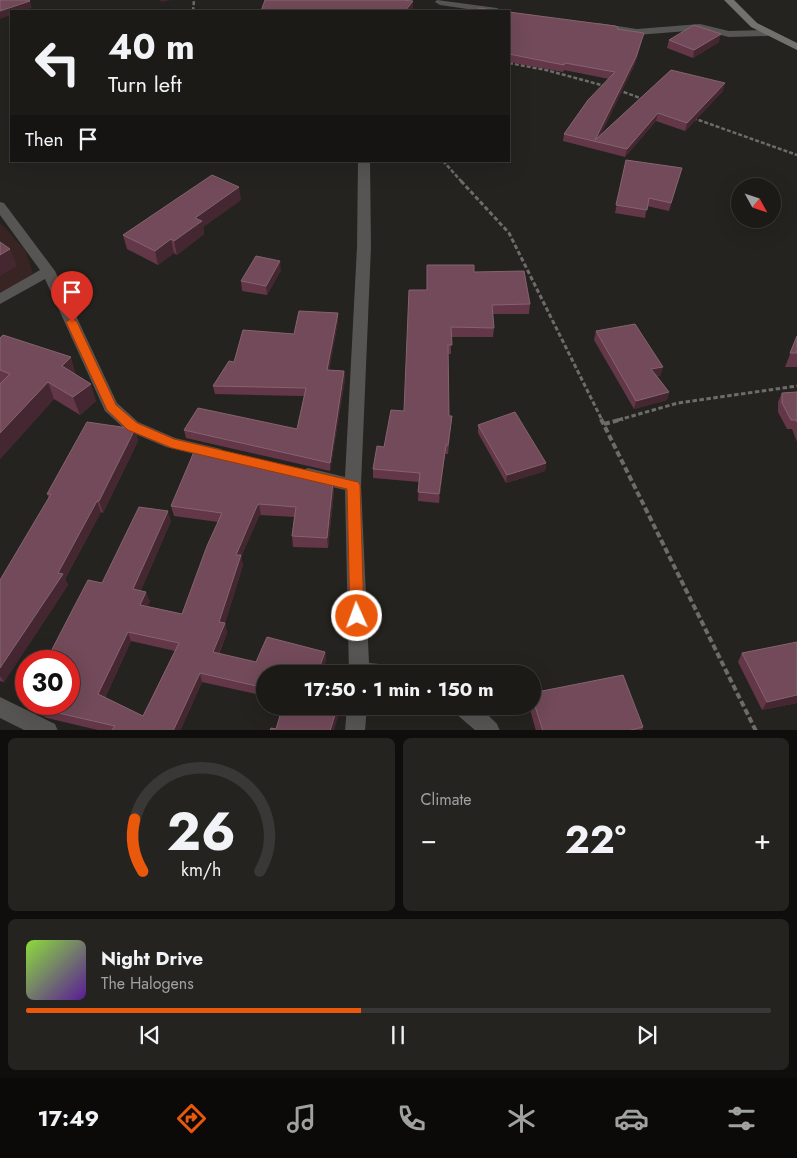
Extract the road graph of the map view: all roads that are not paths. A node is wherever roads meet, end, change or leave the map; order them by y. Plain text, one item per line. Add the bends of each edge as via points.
1 (730, 0) edge
2 (440, 3) edge
3 (490, 10) edge
4 (584, 24) edge
5 (768, 33) junction
6 (797, 47) edge
7 (364, 162) edge
8 (0, 206) edge
9 (48, 271) junction
10 (0, 299) edge
11 (229, 456) edge
12 (296, 472) edge
13 (353, 485) junction
14 (359, 665) edge
15 (0, 707) edge
16 (356, 715) edge
17 (474, 715) edge
18 (48, 730) edge
19 (355, 730) edge
20 (490, 730) edge

1 - 5 street via 754,25
2 - 3 street
4 - 5 street via 638,32 700,27 728,34
5 - 6 street
7 - 13 street via 364,247
8 - 9 street
9 - 10 street
9 - 11 street via 111,407 132,426 172,443
12 - 13 street
13 - 14 street
15 - 18 street
16 - 19 street
17 - 20 street

